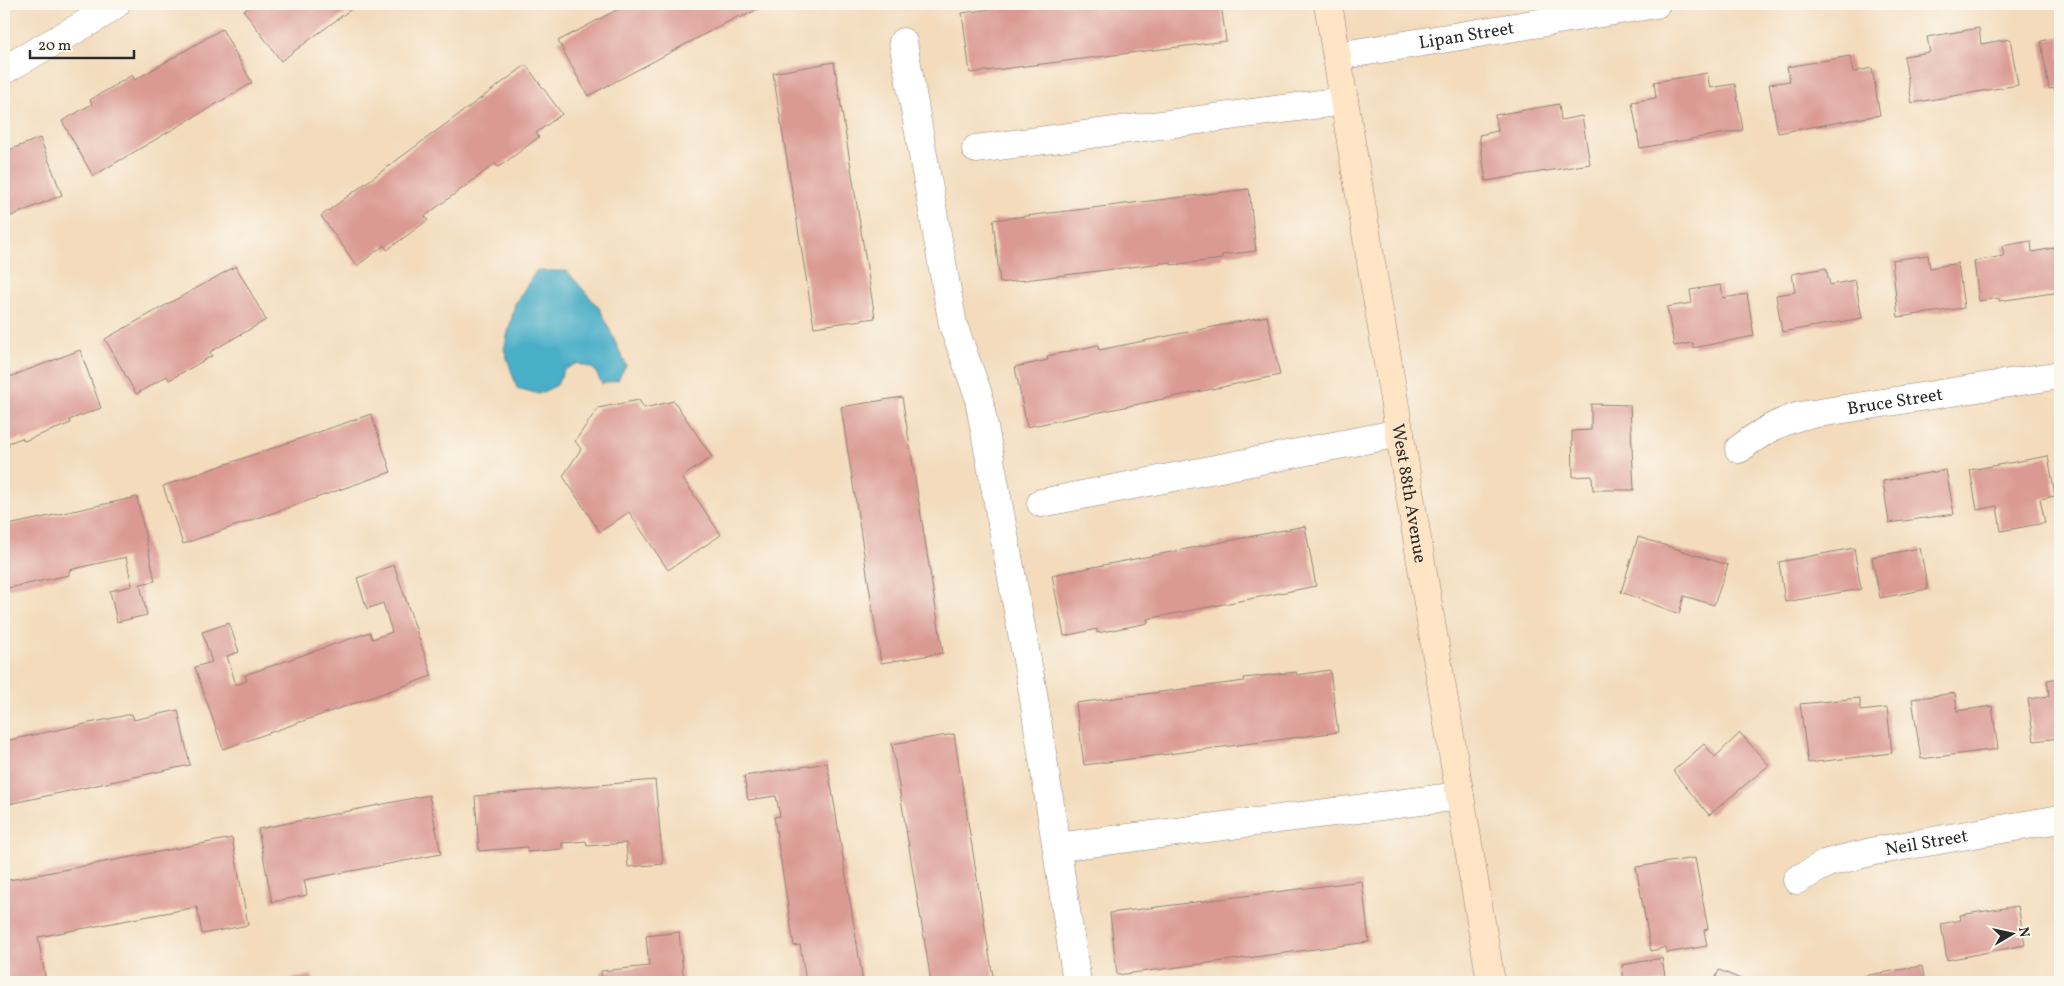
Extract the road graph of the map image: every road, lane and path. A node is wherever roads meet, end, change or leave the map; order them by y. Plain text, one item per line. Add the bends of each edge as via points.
1 (116, 4) edge
2 (1328, 4) edge
3 (1656, 4) edge
4 (903, 42) dead end
5 (1337, 56) junction
6 (4, 70) edge
7 (1344, 100) junction
8 (976, 149) dead end
9 (2060, 375) edge
10 (1400, 433) junction
11 (1739, 449) dead end
12 (1041, 503) dead end
13 (1460, 796) junction
14 (2060, 819) edge
15 (1057, 847) junction
16 (1797, 880) dead end
17 (1077, 982) edge
18 (1492, 982) edge

1 - 6 street
2 - 5 main road, West 88th Avenue
3 - 5 street, Lipan Street
4 - 15 street via 953,326 978,394 1032,687
5 - 7 main road, West 88th Avenue
7 - 8 street
7 - 10 main road, West 88th Avenue
9 - 11 street, Bruce Street via 1800,416 1778,423
10 - 12 street
10 - 13 main road, West 88th Avenue
13 - 15 street
13 - 18 main road, West 88th Avenue
14 - 16 street, Neil Street via 1874,851 1828,863
15 - 17 street

